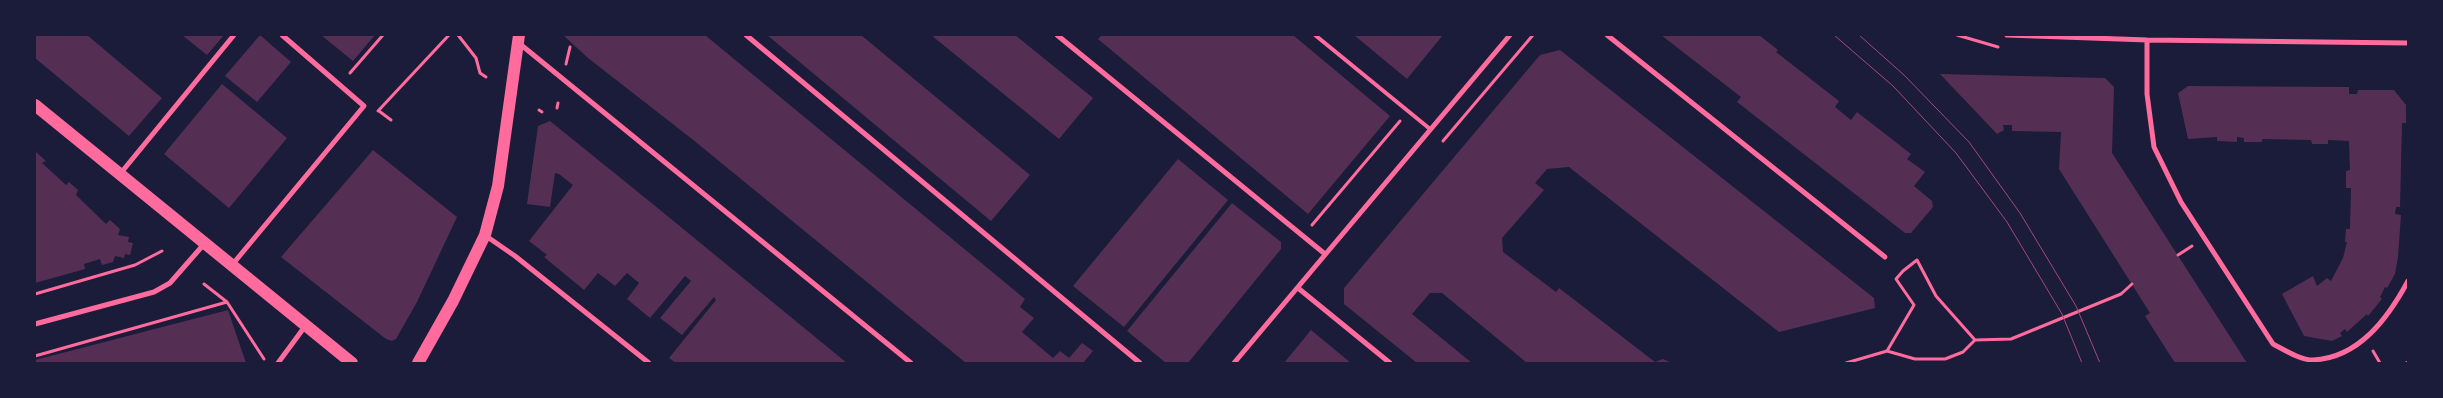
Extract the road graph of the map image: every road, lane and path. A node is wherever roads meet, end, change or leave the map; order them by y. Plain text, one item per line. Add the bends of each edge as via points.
1 (234, 35) edge
2 (282, 35) edge
3 (383, 35) edge
4 (449, 35) edge
5 (458, 35) edge
6 (746, 35) edge
7 (1057, 35) edge
8 (1315, 35) edge
9 (1510, 35) edge
10 (1607, 35) edge
11 (2007, 35) edge
12 (517, 37) edge
13 (2147, 40) junction
14 (2408, 43) edge
15 (570, 47) dead end
16 (566, 65) dead end
17 (350, 73) dead end
18 (486, 77) dead end
19 (558, 103) dead end
20 (35, 105) edge
21 (557, 108) dead end
22 (372, 111) dead end
23 (379, 111) junction
24 (390, 120) dead end
25 (1400, 121) dead end
26 (1430, 129) junction
27 (120, 175) junction
28 (1312, 225) dead end
29 (485, 235) junction
30 (205, 243) junction
31 (162, 251) dead end
32 (1325, 254) junction
33 (1884, 257) dead end
34 (232, 265) junction
35 (2408, 281) edge
36 (204, 284) dead end
37 (2132, 284) dead end
38 (1298, 288) junction
39 (35, 294) edge
40 (227, 302) junction
41 (35, 324) edge
42 (306, 325) junction
43 (1976, 340) junction
44 (1888, 350) junction
45 (35, 356) edge
46 (267, 363) edge
47 (278, 363) edge
48 (352, 363) edge
49 (418, 363) edge
50 (650, 363) edge
51 (911, 363) edge
52 (1140, 363) edge
53 (1234, 363) edge
54 (1390, 363) edge
55 (1846, 363) edge

1 - 27 street
2 - 34 street via 364,106
3 - 17 path
4 - 23 path
5 - 18 path via 476,58 480,73
6 - 52 street
7 - 32 street
8 - 26 lane
9 - 26 street
10 - 33 street
11 - 13 street
12 - 29 main road via 498,186
12 - 51 street
13 - 14 street
13 - 35 street via 2147,94 2154,147 2181,202 2273,344 2312,360 2340,355 2368,338
15 - 16 path
19 - 21 path
20 - 27 main road
22 - 23 path
23 - 24 path
25 - 28 path
26 - 32 street
27 - 30 main road
29 - 49 main road
29 - 50 street
30 - 34 main road
30 - 41 street via 170,283 154,292
31 - 39 path via 135,265
32 - 38 street
34 - 42 main road
36 - 40 path
37 - 43 path via 2121,294 2011,340
38 - 53 street
38 - 54 street
40 - 45 path
40 - 46 path
42 - 47 street
42 - 48 main road
43 - 44 path via 1963,352 1945,359 1915,359
43 - 44 path via 1936,296 1917,260 1896,279 1914,305
44 - 55 path

